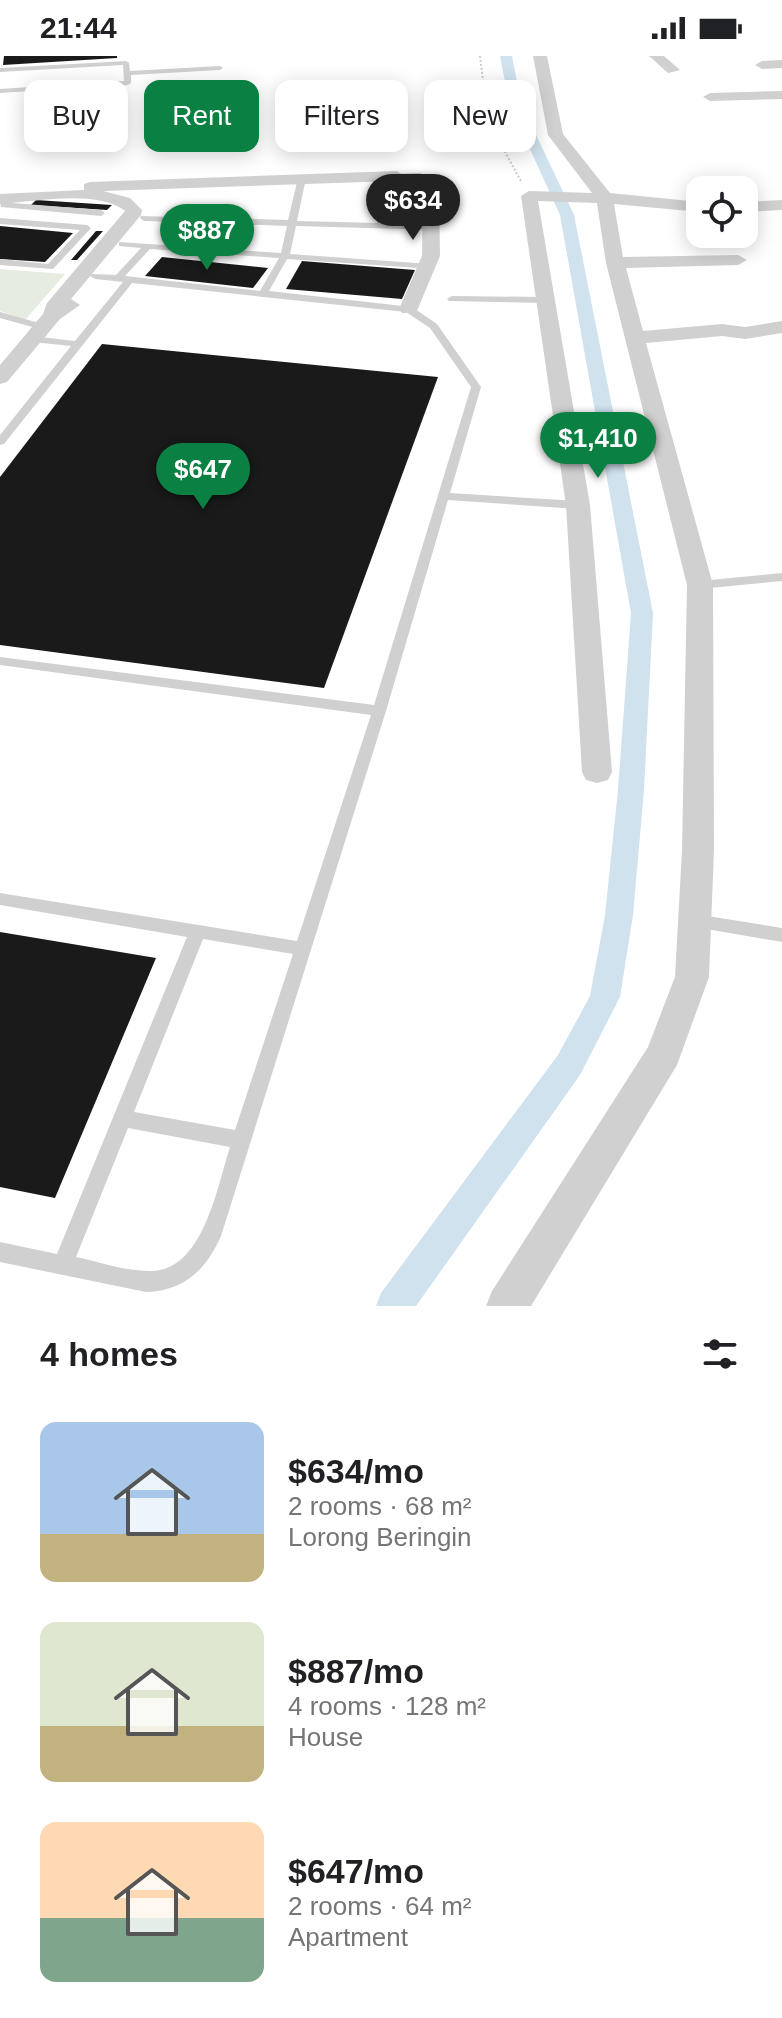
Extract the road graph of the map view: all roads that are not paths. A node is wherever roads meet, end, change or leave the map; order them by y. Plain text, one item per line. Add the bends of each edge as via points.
1 (540, 56) edge
2 (656, 56) edge
3 (782, 64) edge
4 (762, 65) dead end
5 (220, 68) dead end
6 (0, 70) edge
7 (673, 70) dead end
8 (127, 73) junction
9 (0, 91) edge
10 (782, 95) edge
11 (710, 97) dead end
12 (418, 175) dead end
13 (392, 176) junction
14 (302, 178) junction
15 (173, 182) junction
16 (90, 187) junction
17 (594, 198) junction
18 (1, 199) edge
19 (782, 205) edge
20 (686, 206) edge
21 (758, 206) edge
22 (48, 208) junction
23 (148, 213) junction
24 (0, 221) edge
25 (293, 223) junction
26 (33, 224) junction
27 (381, 226) junction
28 (87, 228) junction
29 (434, 228) junction
30 (122, 244) junction
31 (148, 246) junction
32 (285, 255) junction
33 (738, 260) dead end
34 (0, 262) edge
35 (615, 263) junction
36 (430, 267) junction
37 (95, 276) junction
38 (124, 279) junction
39 (263, 294) junction
40 (452, 299) dead end
41 (544, 300) junction
42 (409, 309) junction
43 (0, 315) edge
44 (43, 327) junction
45 (782, 327) edge
46 (635, 338) junction
47 (78, 344) junction
48 (0, 378) edge
49 (0, 442) edge
50 (444, 496) junction
51 (578, 505) junction
52 (782, 577) edge
53 (700, 585) junction
54 (0, 661) edge
55 (379, 711) junction
56 (597, 772) dead end
57 (0, 899) edge
58 (694, 921) junction
59 (197, 933) junction
60 (782, 935) edge
61 (302, 949) junction
62 (122, 1118) junction
63 (241, 1140) junction
64 (0, 1252) edge
65 (63, 1265) junction
66 (507, 1306) edge

1 - 17 street via 556,135
2 - 7 street
3 - 4 street
5 - 8 lane
6 - 8 lane via 126,63
8 - 9 lane via 128,83
10 - 11 street
12 - 13 lane
13 - 14 street
13 - 27 lane
13 - 29 street via 431,199
14 - 15 street
14 - 25 lane
15 - 16 street
15 - 23 street
16 - 18 street
16 - 23 street via 135,189 149,196
17 - 20 street
17 - 35 street
17 - 41 street via 532,196
18 - 22 lane
18 - 44 street via 102,196 124,200 134,210
19 - 21 street
22 - 26 lane
22 - 28 lane via 101,213
23 - 25 lane
23 - 30 street
24 - 26 lane
25 - 27 lane
25 - 32 lane
26 - 28 lane
27 - 29 lane
28 - 34 lane via 50,267
29 - 36 street
30 - 31 lane
30 - 37 street
31 - 32 lane
31 - 38 lane
32 - 36 lane
32 - 39 lane
33 - 35 street
35 - 46 street
36 - 42 street
37 - 38 lane
37 - 44 street
38 - 39 lane
38 - 47 lane
39 - 42 lane
40 - 41 lane
41 - 51 street
42 - 50 lane via 434,326 475,382
43 - 44 lane
44 - 47 lane
44 - 48 street
45 - 46 street
46 - 53 street
47 - 49 lane
50 - 51 lane
50 - 55 lane
51 - 56 street
52 - 53 lane
53 - 58 street
54 - 55 lane
55 - 61 lane
57 - 59 lane
58 - 60 lane
58 - 66 street via 692,977 664,1054
59 - 61 lane
59 - 62 lane
61 - 63 lane
62 - 63 lane
62 - 65 lane
63 - 65 lane via 211,1236 198,1260 183,1273 165,1282 146,1282
64 - 65 lane

